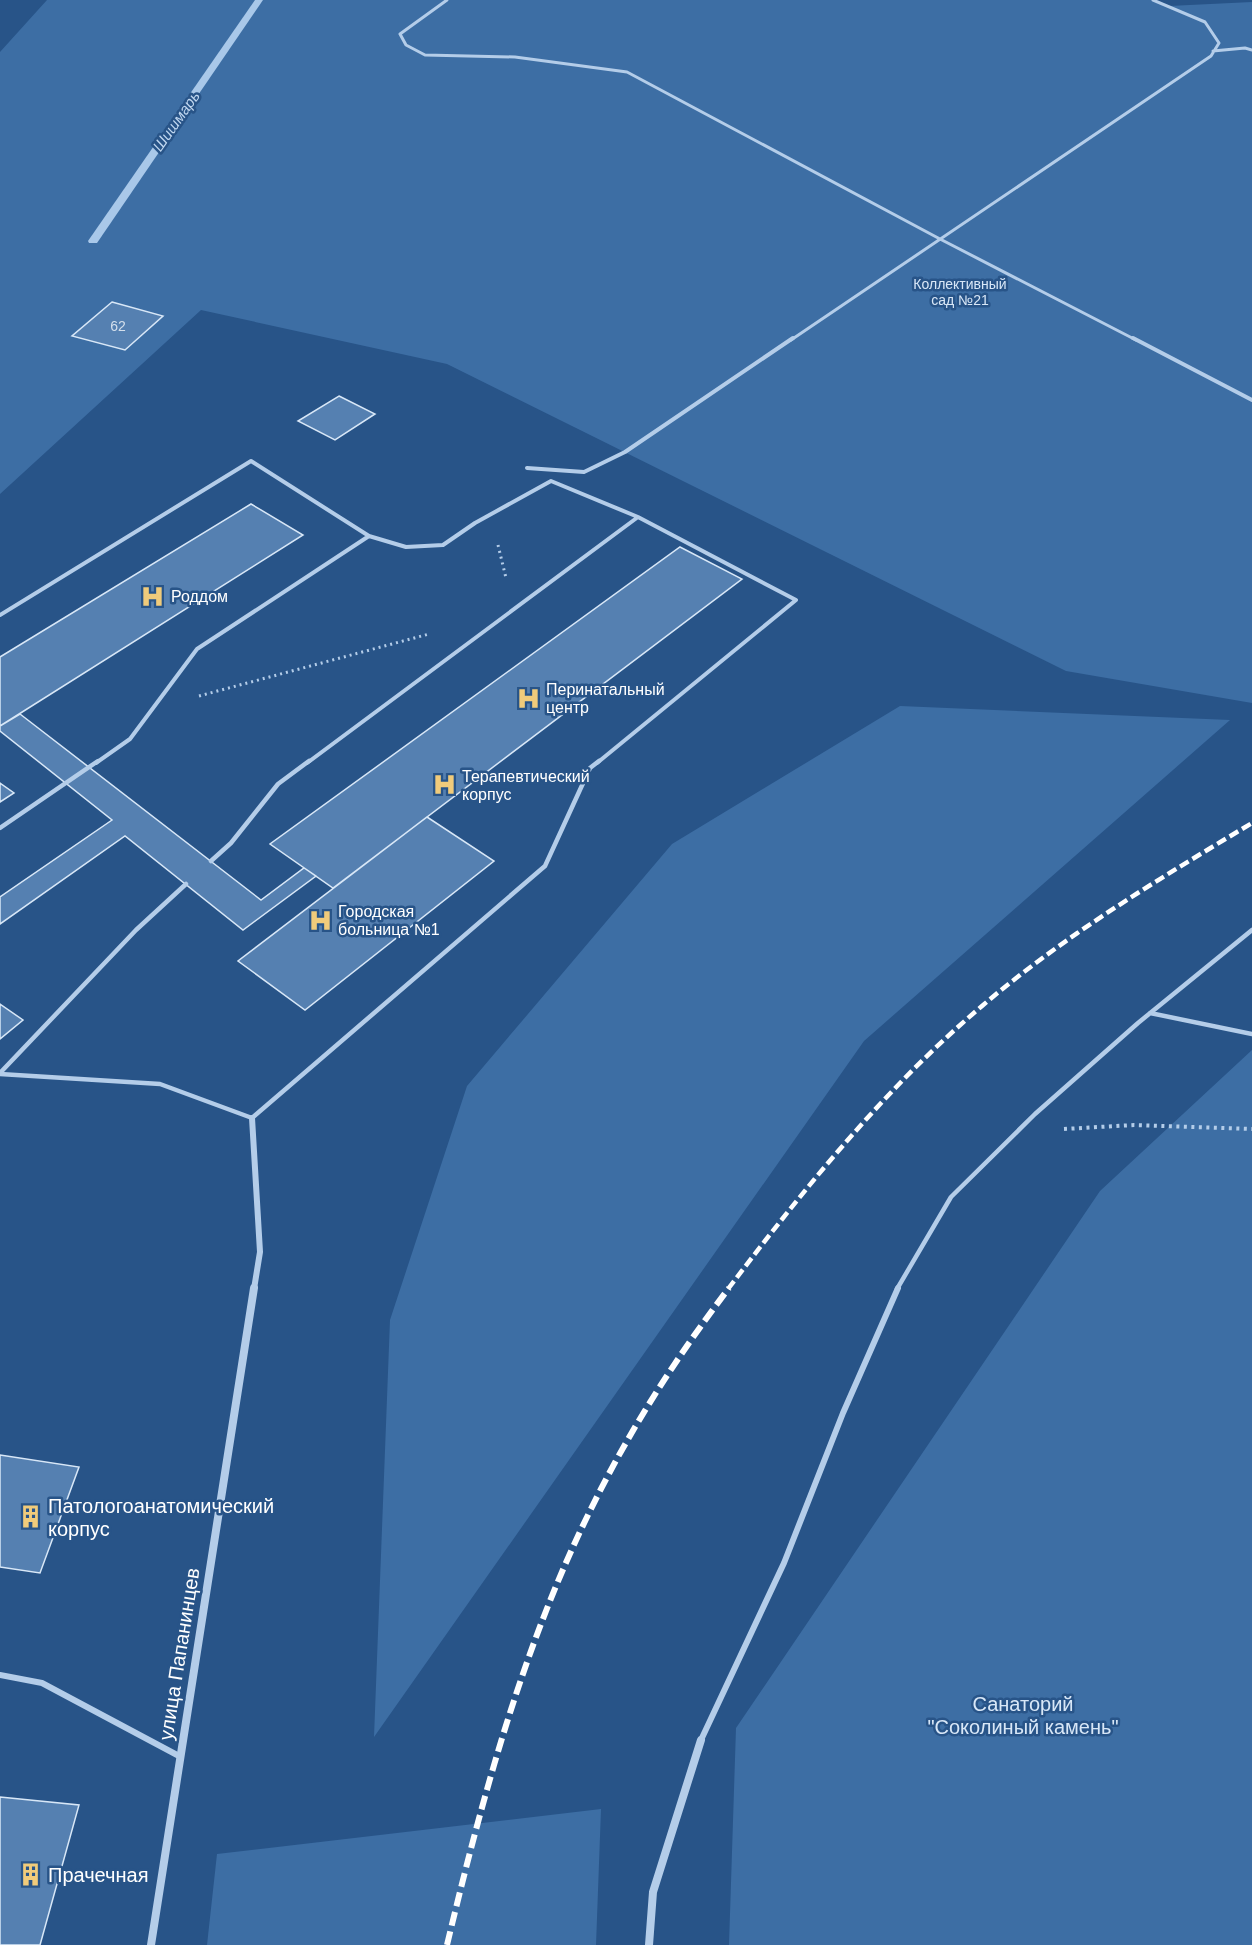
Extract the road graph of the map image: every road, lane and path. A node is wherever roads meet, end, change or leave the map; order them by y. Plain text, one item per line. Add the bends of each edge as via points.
1 (447, 0) edge
2 (1153, 0) edge
3 (1252, 50) edge
4 (1213, 51) junction
5 (940, 239) junction
6 (1252, 400) edge
7 (527, 468) dead end
8 (491, 515) junction
9 (638, 517) junction
10 (369, 536) junction
11 (514, 611) junction
12 (0, 615) edge
13 (438, 632) dead end
14 (152, 709) junction
15 (0, 828) edge
16 (211, 861) dead end
17 (186, 884) dead end
18 (1252, 930) edge
19 (1150, 1013) junction
20 (1252, 1034) edge
21 (0, 1074) edge
22 (252, 1118) junction
23 (1252, 1129) edge
24 (1016, 1132) junction
25 (0, 1675) edge
26 (701, 1740) joint
27 (179, 1755) junction
28 (151, 1945) edge
29 (649, 1945) edge

1 - 5 lane via 400,34 406,45 426,55 515,57 627,72
2 - 4 lane via 1205,22 1219,43
3 - 4 lane
4 - 5 lane
5 - 6 lane
5 - 7 lane via 625,452 584,472
8 - 9 lane via 551,481
8 - 10 lane via 443,545 406,547
8 - 11 path
9 - 11 lane
9 - 22 lane via 796,600 590,768 545,866
10 - 12 lane via 251,461
10 - 14 lane via 197,649
11 - 16 lane via 278,784 231,843
13 - 14 path
14 - 15 lane via 130,739
17 - 21 lane via 136,930
18 - 19 lane
19 - 20 lane
19 - 24 lane
21 - 22 lane via 160,1084
22 - 27 street, улица Папанинцев via 260,1252
23 - 24 path via 1134,1125
24 - 26 lane via 951,1197 891,1300 784,1563
25 - 27 lane via 42,1683
26 - 29 street via 653,1892
27 - 28 street, улица Папанинцев

